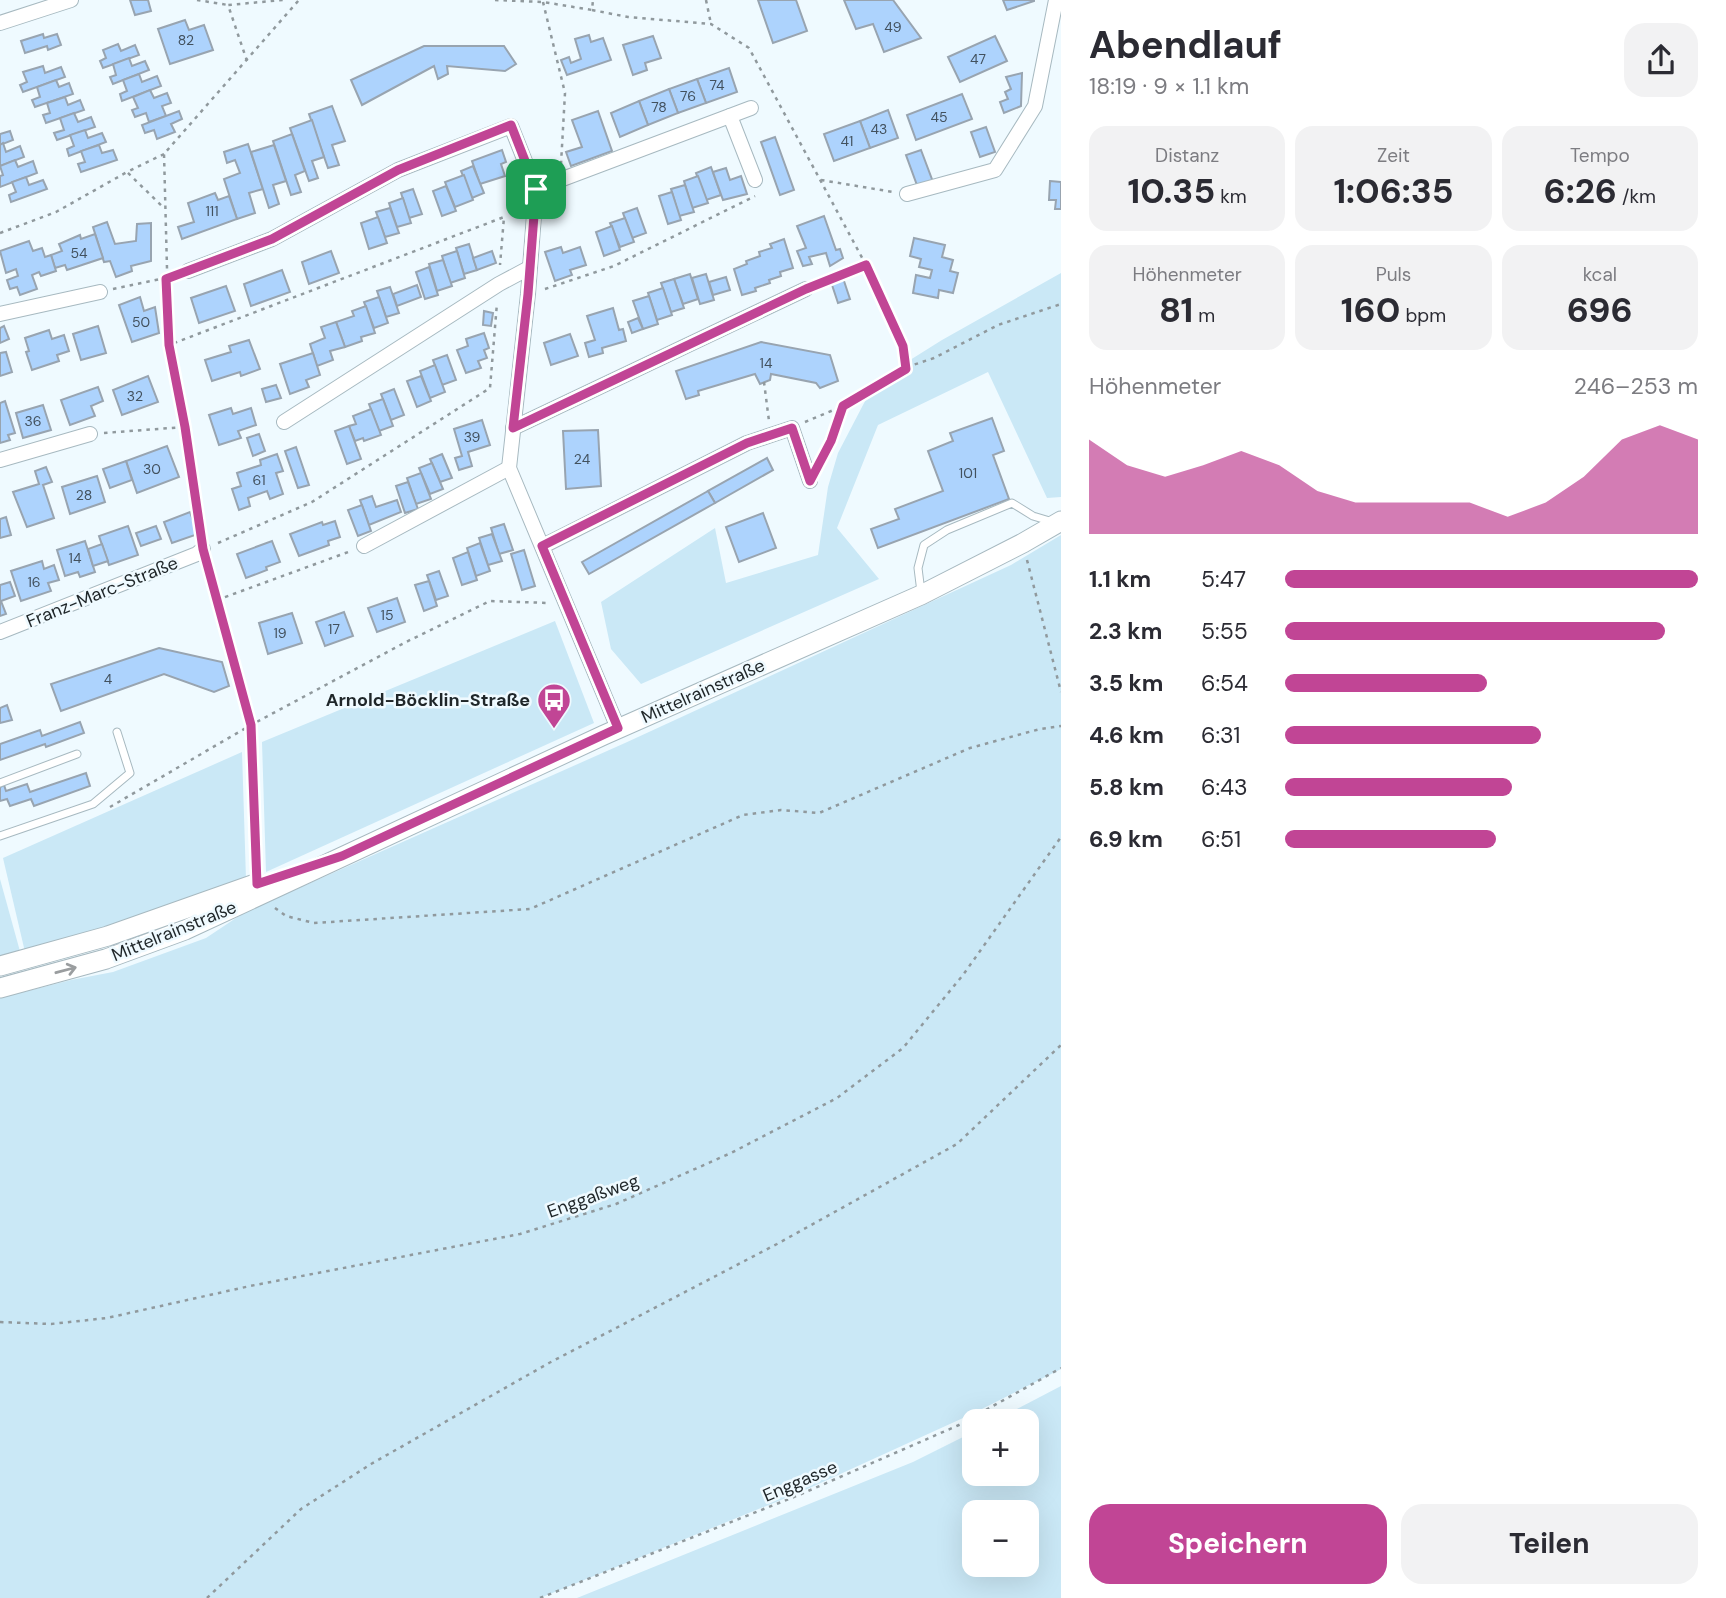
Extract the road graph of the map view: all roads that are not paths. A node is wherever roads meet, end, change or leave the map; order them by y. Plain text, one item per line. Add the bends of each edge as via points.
1 (71, 0) edge
2 (1056, 0) edge
3 (0, 23) edge
4 (751, 108) dead end
5 (730, 116) junction
6 (758, 187) road end
7 (536, 189) junction
8 (907, 194) road end
9 (529, 268) junction
10 (188, 271) road end
11 (806, 289) road end
12 (100, 292) road end
13 (0, 314) edge
14 (284, 422) dead end
15 (513, 428) junction
16 (90, 434) road end
17 (0, 460) edge
18 (509, 468) junction
19 (810, 481) road end
20 (1059, 522) edge
21 (364, 546) road end
22 (542, 546) junction
23 (203, 549) road end
24 (921, 594) junction
25 (0, 632) edge
26 (618, 728) junction
27 (117, 732) dead end
28 (77, 754) dead end
29 (0, 783) edge
30 (0, 836) edge
31 (258, 889) junction
32 (0, 966) edge
33 (0, 988) edge

1 - 3 street
2 - 8 street via 1035,106 995,170
4 - 5 street
5 - 6 street
5 - 7 street
7 - 9 street
7 - 10 street via 511,125 398,170 272,239
9 - 14 street
9 - 15 street
11 - 15 street
12 - 13 street
15 - 18 street
16 - 17 street
18 - 21 street
18 - 22 street
19 - 22 street via 792,428 747,443
20 - 24 street, Mittelrainstraße
20 - 24 lane via 1033,516 1012,503 947,530 923,545 918,568
22 - 26 street
23 - 25 street, Franz-Marc-Straße
24 - 26 street, Mittelrainstraße
26 - 31 street, Mittelrainstraße via 342,856
27 - 30 lane via 130,773 93,804
28 - 29 lane
31 - 32 street, Mittelrainstraße
33 -> 31 street, Mittelrainstraße via 106,959 185,930

